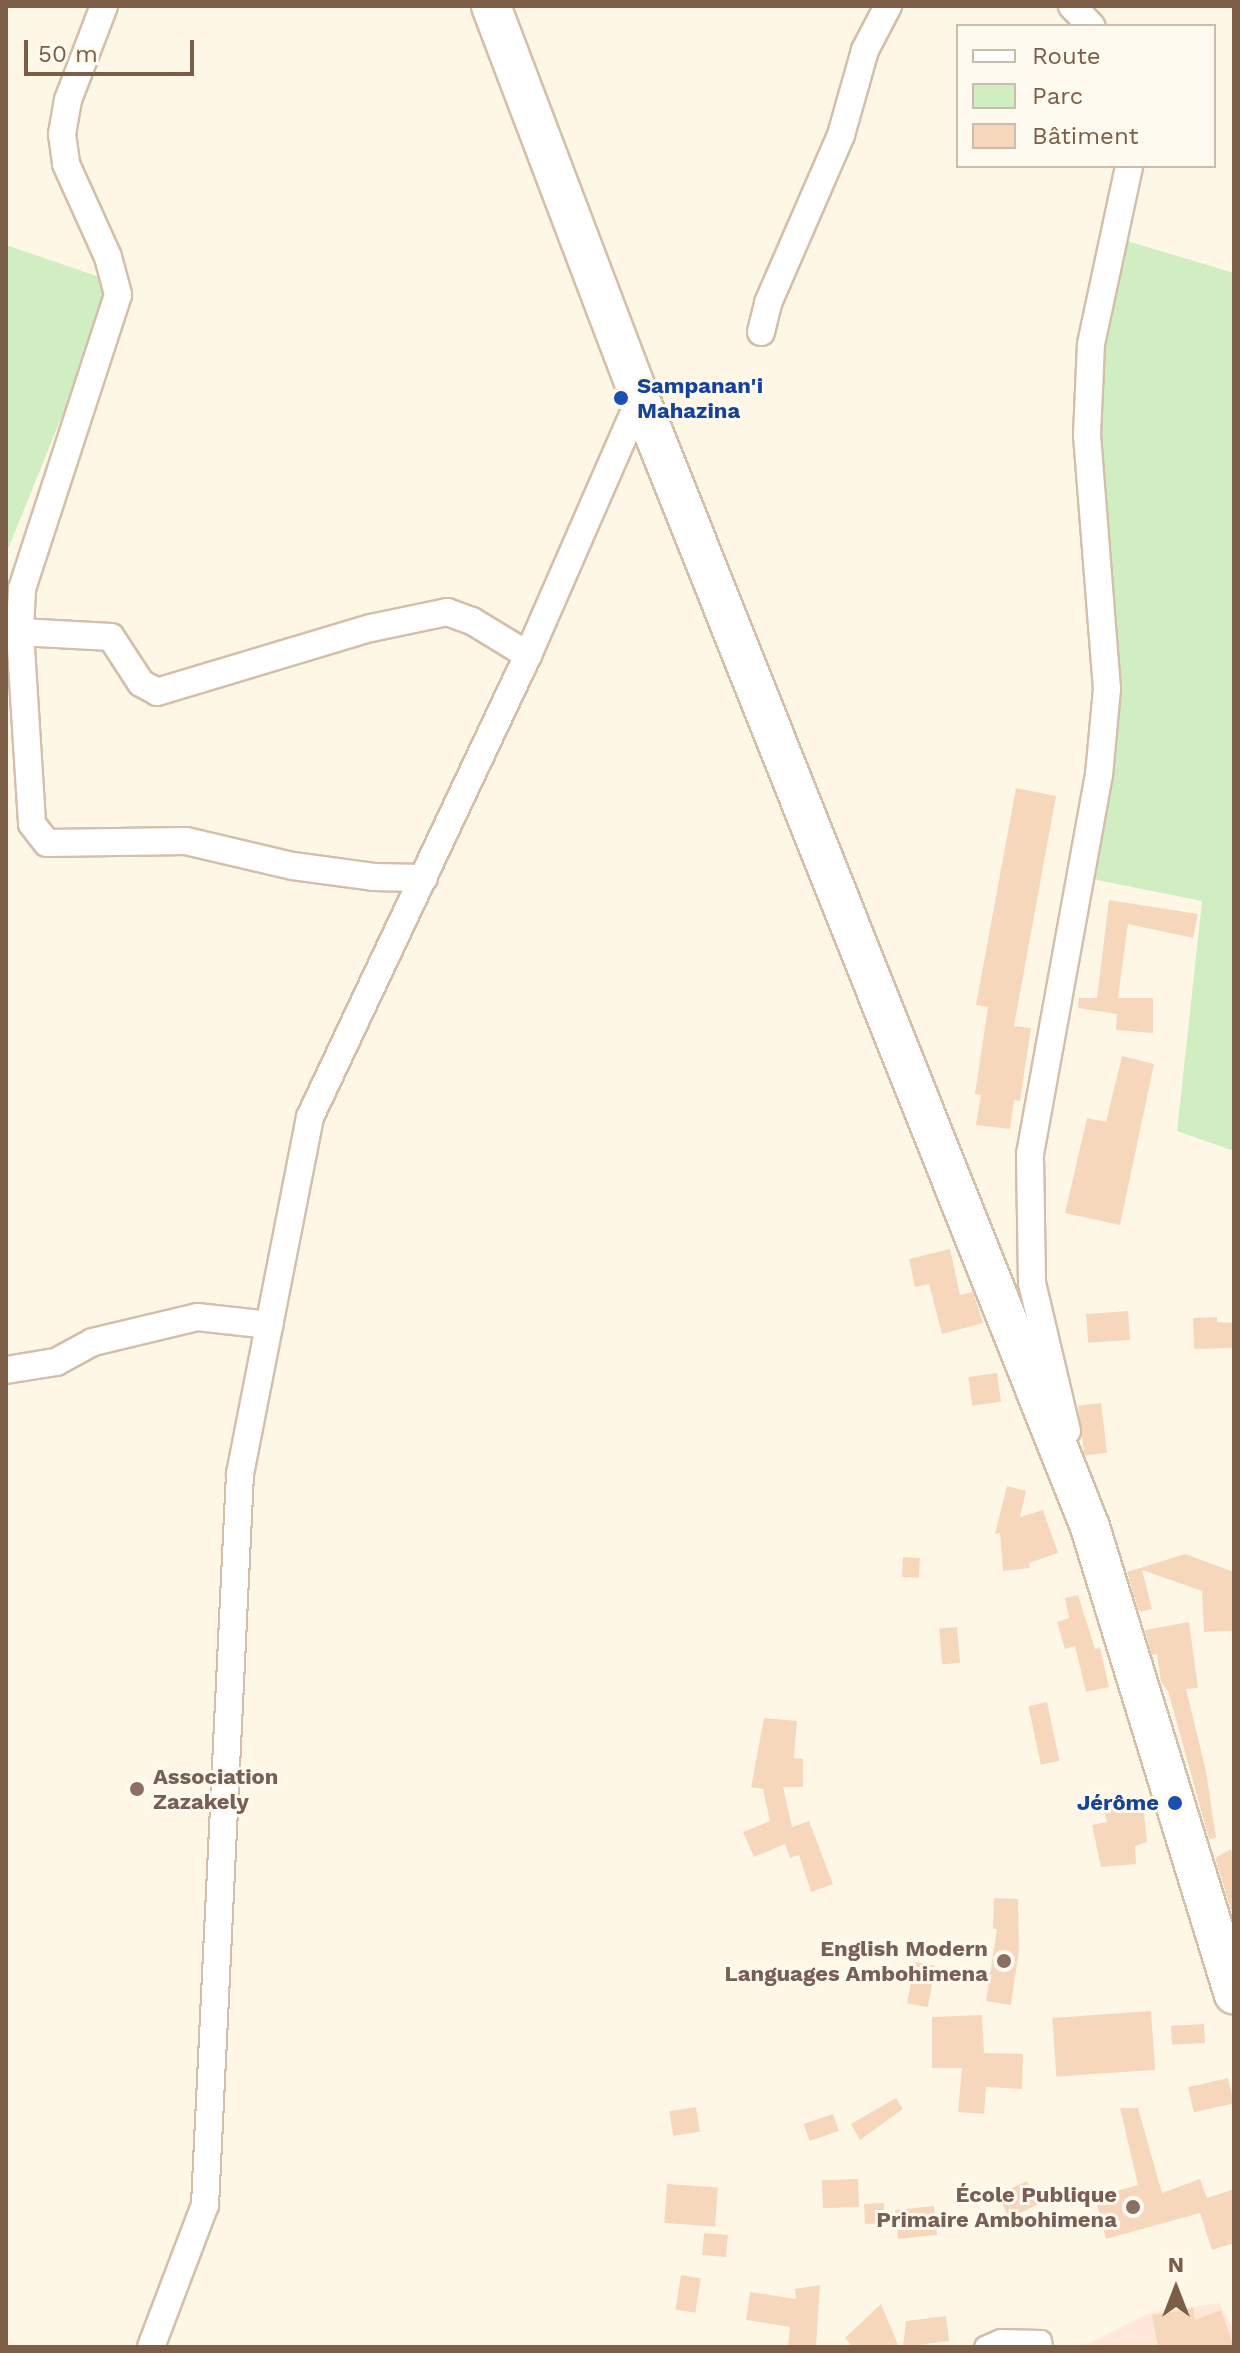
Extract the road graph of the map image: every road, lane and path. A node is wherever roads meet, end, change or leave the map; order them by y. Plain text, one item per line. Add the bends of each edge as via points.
1 (104, 6) edge
2 (491, 6) edge
3 (888, 6) edge
4 (1072, 6) edge
5 (1089, 24) edge
6 (1129, 168) edge
7 (761, 332) dead end
8 (640, 399) junction
9 (20, 632) junction
10 (528, 655) junction
11 (424, 878) junction
12 (270, 1325) junction
13 (6, 1370) edge
14 (1090, 1527) junction
15 (1234, 1994) edge
16 (151, 2347) edge
17 (985, 2347) edge
18 (1042, 2347) edge

1 - 9 street via 68,100 62,134 66,164 108,257 118,295 106,343 34,543 22,589
2 - 8 main road
3 - 7 street via 865,50 841,135 768,303
4 - 5 street
6 - 14 street via 1091,344 1087,435 1107,689 1099,775 1030,1154 1032,1283
8 - 10 street
8 - 14 main road
9 - 10 street via 111,637 141,683 157,692 371,628 447,612
9 - 11 street via 32,824 47,843 186,841 293,866
10 - 11 street
11 - 12 street via 310,1117
12 - 13 street via 197,1317 93,1342 56,1362
12 - 16 street via 240,1474 205,2205
14 - 15 main road
17 - 18 street via 1001,2340 1041,2341

